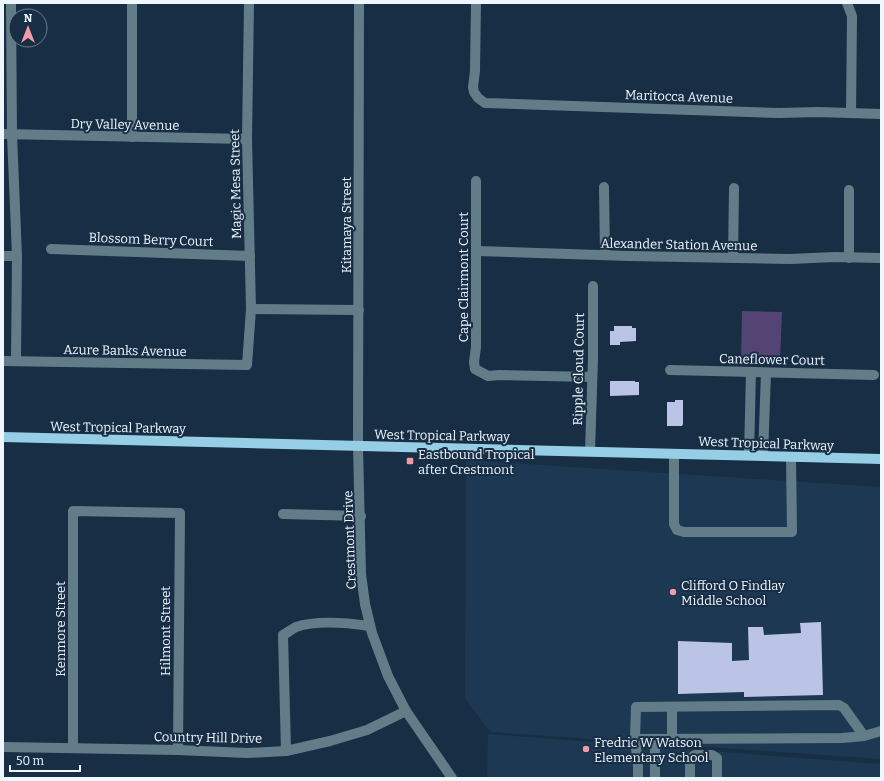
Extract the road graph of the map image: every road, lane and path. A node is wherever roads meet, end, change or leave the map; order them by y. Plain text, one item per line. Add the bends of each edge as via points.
1 (11, 3) edge
2 (132, 3) edge
3 (249, 3) edge
4 (359, 3) edge
5 (476, 3) edge
6 (847, 3) edge
7 (851, 113) junction
8 (881, 114) edge
9 (8, 134) edge
10 (132, 138) junction
11 (247, 139) junction
12 (476, 181) dead end
13 (604, 187) dead end
14 (734, 188) dead end
15 (849, 190) dead end
16 (51, 249) dead end
17 (476, 251) junction
18 (605, 255) junction
19 (3, 256) edge
20 (17, 256) junction
21 (250, 256) junction
22 (733, 258) junction
23 (849, 258) junction
24 (881, 258) edge
25 (593, 286) dead end
26 (251, 309) junction
27 (359, 310) junction
28 (3, 361) edge
29 (16, 361) junction
30 (247, 365) joint
31 (670, 370) dead end
32 (751, 372) junction
33 (766, 373) junction
34 (874, 374) dead end
35 (592, 378) junction
36 (3, 437) edge
37 (358, 446) junction
38 (590, 451) junction
39 (674, 454) junction
40 (749, 455) junction
41 (762, 456) junction
42 (791, 457) junction
43 (881, 459) edge
44 (180, 512) joint
45 (284, 514) dead end
46 (361, 516) junction
47 (370, 626) junction
48 (672, 706) junction
49 (406, 710) junction
50 (881, 731) edge
51 (864, 736) junction
52 (635, 739) junction
53 (655, 739) junction
54 (672, 739) junction
55 (3, 746) edge
56 (73, 747) junction
57 (178, 750) junction
58 (286, 751) junction
59 (452, 778) edge
60 (638, 778) edge
61 (656, 778) edge
62 (690, 778) edge
63 (717, 778) edge

1 - 9 street
2 - 10 street
3 - 11 street, Magic Mesa Street
4 - 27 street, Kitamaya Street
5 - 7 street, Maritocca Avenue via 473,86 478,98 485,103
6 - 7 street via 852,16
7 - 8 street, Maritocca Avenue
9 - 10 street, Dry Valley Avenue
9 - 20 street
10 - 11 street, Dry Valley Avenue
11 - 21 street, Magic Mesa Street
12 - 17 street, Cape Clairmont Court
13 - 18 street
14 - 22 street
15 - 23 street
16 - 21 street, Blossom Berry Court
17 - 18 street, Alexander Station Avenue
17 - 35 street, Cape Clairmont Court via 475,369 488,376
18 - 22 street, Alexander Station Avenue
19 - 20 street
20 - 29 street
21 - 26 street, Magic Mesa Street
22 - 23 street, Alexander Station Avenue
23 - 24 street, Alexander Station Avenue
25 - 35 street, Ripple Cloud Court
26 - 27 street
26 - 30 street, Magic Mesa Street
27 - 37 street, Kitamaya Street
28 - 29 street, Azure Banks Avenue
29 - 30 street, Azure Banks Avenue
31 - 32 street, Caneflower Court
32 - 33 street, Caneflower Court
32 - 40 street
33 - 34 street, Caneflower Court
33 - 41 street
35 - 38 street, Ripple Cloud Court
36 - 37 main road, West Tropical Parkway
37 - 38 main road, West Tropical Parkway
37 - 46 street, Crestmont Drive
38 - 39 main road, West Tropical Parkway
39 - 40 main road, West Tropical Parkway
39 - 42 street via 674,524 677,530 684,532 792,532
40 - 41 main road, West Tropical Parkway
41 - 42 main road, West Tropical Parkway
42 - 43 main road, West Tropical Parkway
44 - 56 street, Kenmore Street via 73,510
44 - 57 street, Hilmont Street
45 - 46 street
46 - 47 street, Crestmont Drive via 361,574
47 - 49 street, Crestmont Drive via 388,676
47 - 58 street via 311,625 296,628 283,635
48 - 51 street via 838,705 844,708
48 - 52 street via 636,707
48 - 54 street
49 - 58 street, Country Hill Drive via 368,730
49 - 59 street, Crestmont Drive
50 - 51 street
51 - 54 street
52 - 53 street
52 - 60 street
53 - 54 street
53 - 61 street
55 - 56 street, Country Hill Drive
56 - 57 street, Country Hill Drive
57 - 58 street, Country Hill Drive via 248,753
62 - 63 street via 690,759 695,755 712,754 716,758

